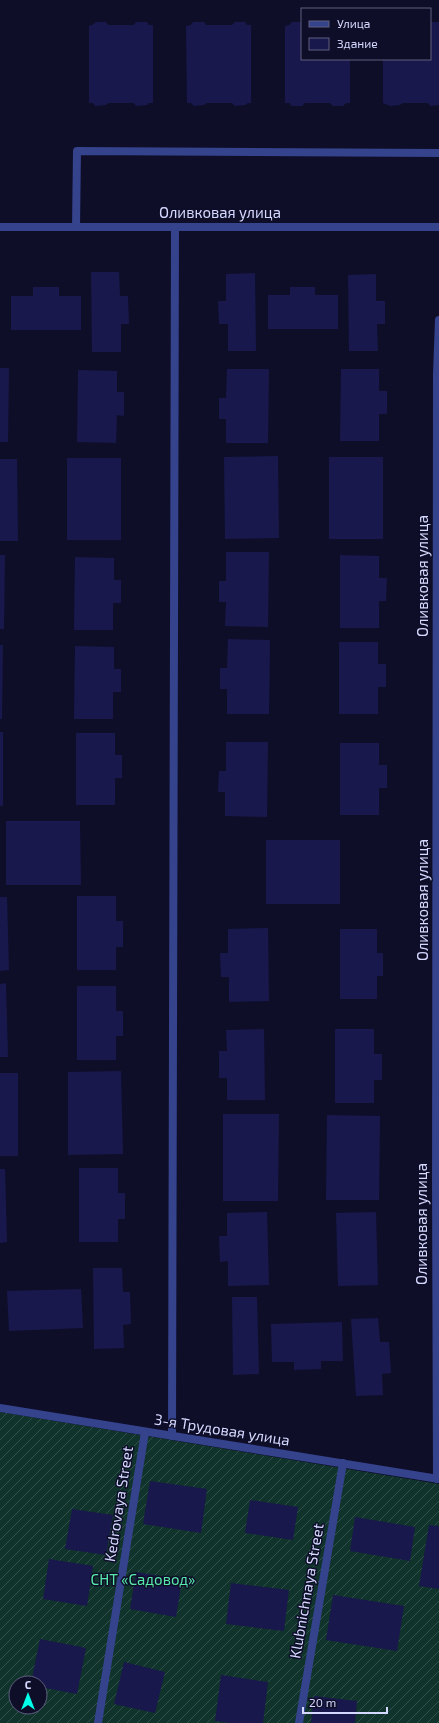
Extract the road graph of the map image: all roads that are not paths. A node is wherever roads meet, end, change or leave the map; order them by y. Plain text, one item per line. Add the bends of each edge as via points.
1 (439, 153) edge
2 (0, 228) edge
3 (76, 228) junction
4 (175, 228) junction
5 (439, 228) edge
6 (439, 320) edge
7 (438, 386) edge
8 (438, 652) edge
9 (438, 918) edge
10 (438, 1172) edge
11 (0, 1408) edge
12 (145, 1432) junction
13 (172, 1436) junction
14 (343, 1463) junction
15 (438, 1479) edge
16 (98, 1723) edge
17 (299, 1723) edge

1 - 3 street via 77,151
2 - 3 street, Оливковая улица
3 - 4 street, Оливковая улица
4 - 5 street, Оливковая улица
4 - 13 street
6 - 7 street, Оливковая улица
7 - 8 street, Оливковая улица
8 - 9 street, Оливковая улица
9 - 10 street, Оливковая улица
10 - 15 street, Оливковая улица
11 - 12 street, 3-я Трудовая улица
12 - 13 street, 3-я Трудовая улица
12 - 16 street, Kedrovaya Street
13 - 14 street, 3-я Трудовая улица
14 - 15 street, 3-я Трудовая улица
14 - 17 street, Klubnichnaya Street

